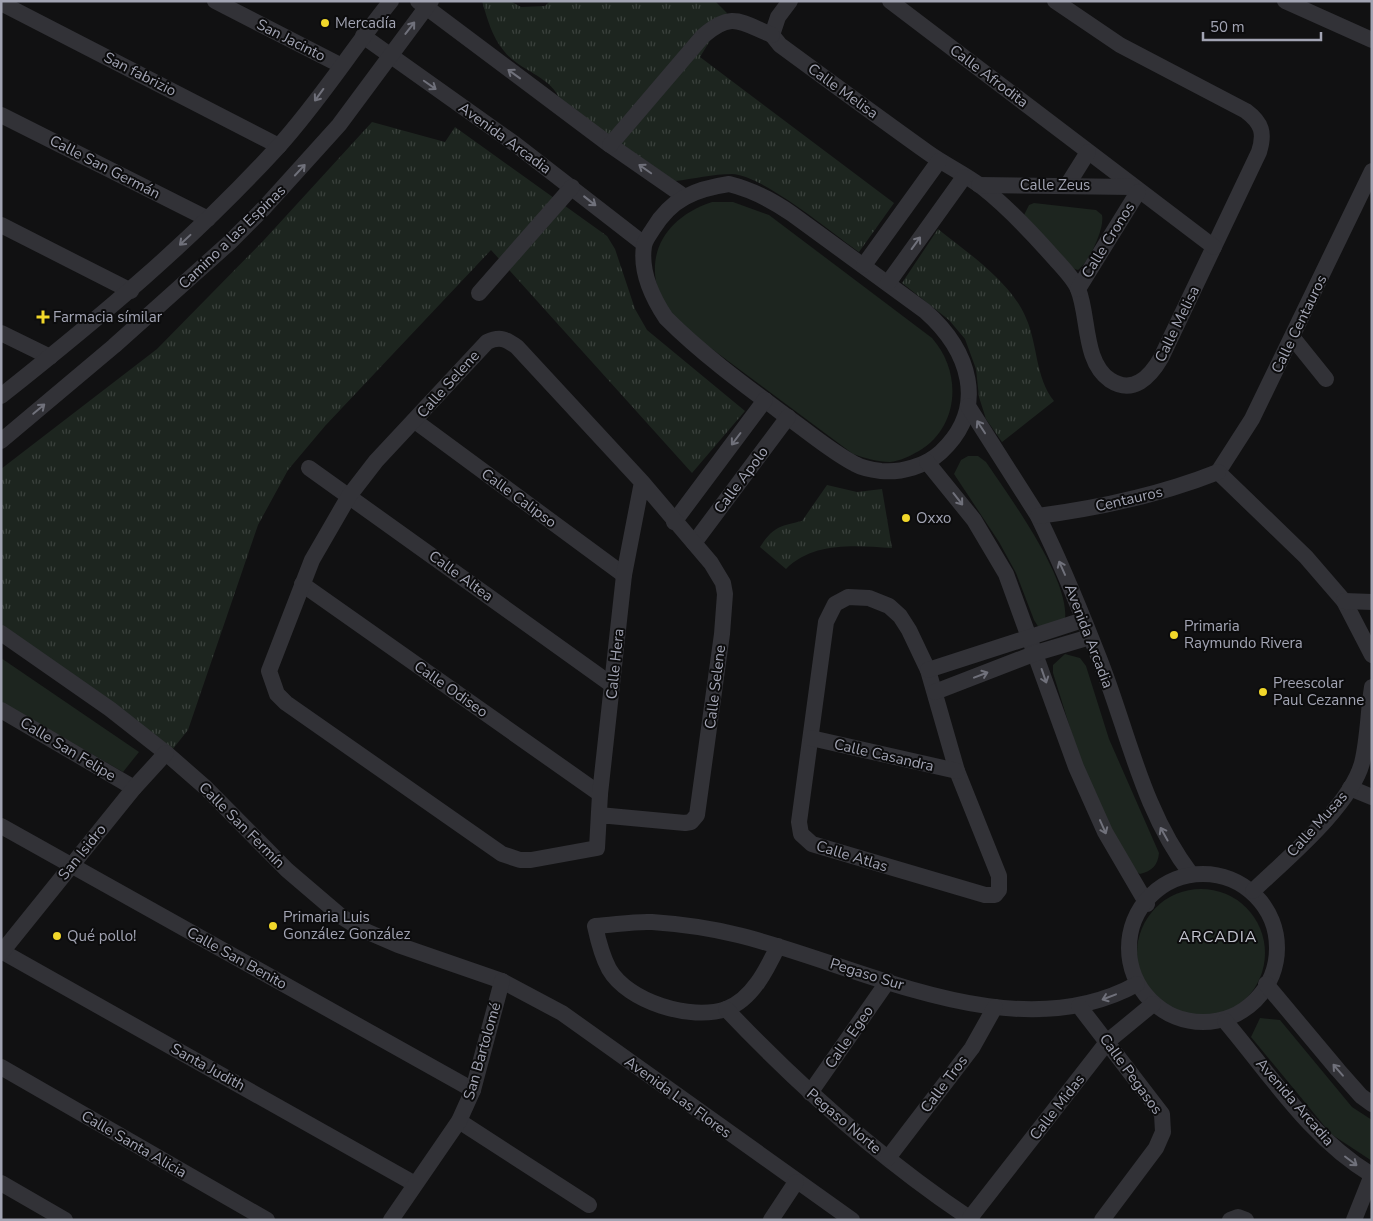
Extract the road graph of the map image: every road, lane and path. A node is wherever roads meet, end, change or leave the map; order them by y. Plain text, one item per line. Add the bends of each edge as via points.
1 (215, 1) edge
2 (391, 1) edge
3 (790, 1) edge
4 (890, 1) edge
5 (1055, 1) edge
6 (1285, 1) edge
7 (1, 4) edge
8 (425, 4) edge
9 (362, 36) junction
10 (772, 36) junction
11 (1372, 40) edge
12 (388, 56) junction
13 (340, 66) junction
14 (1, 114) edge
15 (610, 145) junction
16 (279, 146) junction
17 (1088, 152) junction
18 (939, 161) junction
19 (1372, 171) edge
20 (964, 177) junction
21 (1068, 184) junction
22 (979, 185) junction
23 (572, 187) junction
24 (1135, 189) junction
25 (685, 197) junction
26 (208, 219) junction
27 (1, 225) edge
28 (644, 244) junction
29 (1214, 247) junction
30 (864, 265) junction
31 (888, 282) junction
32 (1078, 288) junction
33 (131, 291) junction
34 (479, 293) dead end
35 (1, 333) edge
36 (1293, 338) junction
37 (50, 357) junction
38 (1326, 379) dead end
39 (1, 396) edge
40 (765, 400) junction
41 (968, 406) junction
42 (788, 417) junction
43 (415, 421) junction
44 (1, 441) edge
45 (927, 462) junction
46 (309, 468) dead end
47 (1218, 472) junction
48 (642, 482) junction
49 (349, 496) junction
50 (1038, 516) junction
51 (674, 522) junction
52 (694, 543) junction
53 (624, 575) junction
54 (302, 584) junction
55 (1344, 600) junction
56 (1372, 602) edge
57 (1083, 620) junction
58 (1, 633) edge
59 (1030, 637) junction
60 (1090, 638) junction
61 (1036, 653) junction
62 (1372, 655) edge
63 (928, 670) junction
64 (612, 685) junction
65 (1372, 687) edge
66 (935, 692) junction
67 (1, 710) edge
68 (810, 738) junction
69 (166, 753) junction
70 (1367, 766) edge
71 (957, 771) junction
72 (134, 788) junction
73 (1350, 788) junction
74 (600, 794) junction
75 (1372, 797) edge
76 (600, 815) junction
77 (1, 826) edge
78 (597, 848) joint
79 (71, 866) junction
80 (1191, 874) junction
81 (1253, 891) junction
82 (1147, 904) junction
83 (778, 946) junction
84 (2, 952) edge
85 (502, 981) junction
86 (888, 981) junction
87 (1137, 984) junction
88 (1266, 984) junction
89 (1153, 1004) junction
90 (1079, 1006) junction
91 (995, 1007) junction
92 (726, 1009) junction
93 (1225, 1021) junction
94 (1108, 1041) junction
95 (1, 1067) edge
96 (473, 1090) junction
97 (810, 1093) junction
98 (1372, 1104) edge
99 (459, 1121) junction
100 (888, 1158) junction
101 (1372, 1174) edge
102 (796, 1182) junction
103 (1, 1183) edge
104 (415, 1184) junction
105 (589, 1205) dead end
106 (971, 1219) edge
107 (65, 1220) edge
108 (267, 1220) edge
109 (391, 1220) edge
110 (771, 1220) edge
111 (852, 1220) edge
112 (1102, 1220) edge
113 (1230, 1220) edge
114 (1246, 1220) edge
115 (1354, 1220) edge

1 - 13 street, San Jacinto
2 - 9 street, Camino a las Espinas
3 - 10 street via 776,22
4 - 17 street, Calle Afrodita
5 - 29 street, Calle Melisa via 1120,45 1246,111 1261,125 1263,135 1259,152
6 - 11 street
7 - 16 street, San fabrizio
12 -> 8 street, Camino a las Espinas
15 -> 8 street
9 - 12 street, Avenida Arcadia
9 - 13 street, Camino a las Espinas
10 - 15 street, Calle Melisa via 740,22 718,23 703,36
10 - 18 street, Calle Melisa
12 -> 23 street, Avenida Arcadia
44 -> 12 street, Camino a las Espinas via 229,244 339,125
13 -> 16 street, Camino a las Espinas
14 - 26 street, Calle San Germán
25 -> 15 street
16 - 26 street, Camino a las Espinas
17 - 21 street
17 - 24 street, Calle Afrodita
18 - 20 street, Calle Melisa
18 - 30 street
19 - 36 street, Calle Centauros
20 - 22 street, Calle Melisa
31 -> 20 street
21 - 22 street, Calle Zeus
21 - 24 street, Calle Zeus
22 - 32 street, Calle Melisa via 1034,235
23 -> 28 street, Avenida Arcadia
23 - 34 street
24 - 29 street, Calle Afrodita
24 - 32 street, Calle Cronos
25 - 28 street via 668,209
25 - 30 street via 703,188 729,184 749,189 771,199
26 -> 33 street, Camino a las Espinas
27 - 33 street
28 - 40 street via 643,266 648,284 654,302 666,318
29 - 32 street, Calle Melisa via 1161,358 1152,373 1133,386 1116,383 1100,369 1093,355
30 - 31 street
31 - 41 street via 940,325 953,341 968,380
33 - 37 street, Camino a las Espinas
35 - 37 street
36 - 38 street
36 - 47 street, Calle Centauros via 1252,419
37 - 39 street, Camino a las Espinas
40 - 42 street
40 -> 51 street, Calle Apolo
41 - 45 street via 961,428 951,443
50 -> 41 street, Avenida Arcadia
42 - 45 street via 858,465 880,471 899,471
42 - 52 street, Calle Apolo
43 - 48 street, Calle Selene via 487,342 497,337 506,339
43 - 49 street, Calle Selene via 376,461
43 - 53 street, Calle Calipso
45 -> 59 street via 958,499 991,548 1006,574
46 - 49 street, Calle Altea
47 - 50 street, Centauros via 1188,484 1105,505
47 - 55 street via 1306,557
48 - 51 street, Calle Selene
48 - 53 street, Calle Hera
49 - 54 street, Calle Selene via 324,534
49 - 64 street, Calle Altea
57 -> 50 street, Avenida Arcadia
51 - 52 street, Calle Selene
52 - 76 street, Calle Selene via 719,573 725,594 697,815 685,823
53 - 64 street, Calle Hera
54 - 74 street, Calle Odiseo
54 - 78 street, Calle Selene via 269,671 277,694 286,703 510,858 531,860
55 - 56 street
55 - 62 street
57 - 59 street
57 - 60 street, Avenida Arcadia
58 - 69 street, Calle San Fermín via 110,709
59 - 61 street
59 - 63 street
60 - 61 street
80 -> 60 street, Avenida Arcadia via 1160,826 1134,764
66 -> 61 street
61 -> 82 street via 1098,818 1121,864
63 - 66 street, Calle Atlas
63 - 68 street, Calle Atlas via 900,616 889,606 869,598 848,597 840,601 826,622
64 - 74 street, Calle Hera
65 - 70 street, Calle Musas
66 - 71 street, Calle Atlas
67 - 72 street, Calle San Felipe
68 - 71 street, Calle Casandra
68 - 71 street, Calle Atlas via 799,822 805,840 895,869 995,895 1000,890 999,876
69 - 72 street, San Isidro
69 - 85 street, Calle San Fermín via 206,788 286,870 342,917 398,945
70 - 73 street, Calle Musas
72 - 79 street, San Isidro
73 - 75 street
73 - 81 street, Calle Musas via 1314,832
74 - 76 street, Calle Hera
76 - 78 street, Calle Hera
77 - 79 street, Calle San Benito
79 - 84 street, San Isidro
79 - 96 street, Calle San Benito
80 - 81 street via 1232,880
80 - 82 street via 1172,880
81 - 88 street via 1266,907 1276,938 1273,968
82 - 87 street via 1133,931 1130,952
83 - 86 street, Pegaso Sur
83 - 92 street via 757,984
83 - 92 street, Pegaso Sur via 698,927 651,922 595,926 610,970 638,996 679,1011
84 - 104 street, Santa Judith
85 - 96 street, San Bartolomé
85 - 102 street, Avenida Las Flores via 562,1013
86 - 91 street, Pegaso Sur
86 - 97 street, Calle Egeo
87 - 89 street
87 -> 90 street, Pegaso Sur via 1118,994
88 - 93 street via 1239,1014
98 -> 88 street via 1338,1070
89 - 93 street via 1192,1022
89 - 94 street, Calle Midas
90 - 91 street, Pegaso Sur
90 - 94 street, Calle Pegasos
91 - 100 street, Calle Tros via 972,1048
92 - 97 street, Pegaso Norte
93 -> 101 street, Avenida Arcadia via 1317,1131 1354,1164
94 - 106 street, Calle Midas
94 - 112 street, Calle Pegasos via 1162,1114 1164,1124 1156,1148
95 - 108 street, Calle Santa Alicia
96 - 99 street, San Bartolomé
97 - 100 street, Pegaso Norte
99 - 104 street, San Bartolomé
99 - 105 street
100 - 106 street, Pegaso Norte
101 - 115 street
102 - 110 street
102 - 111 street, Avenida Las Flores
103 - 107 street
104 - 109 street, San Bartolomé
113 - 114 street via 1238,1217

